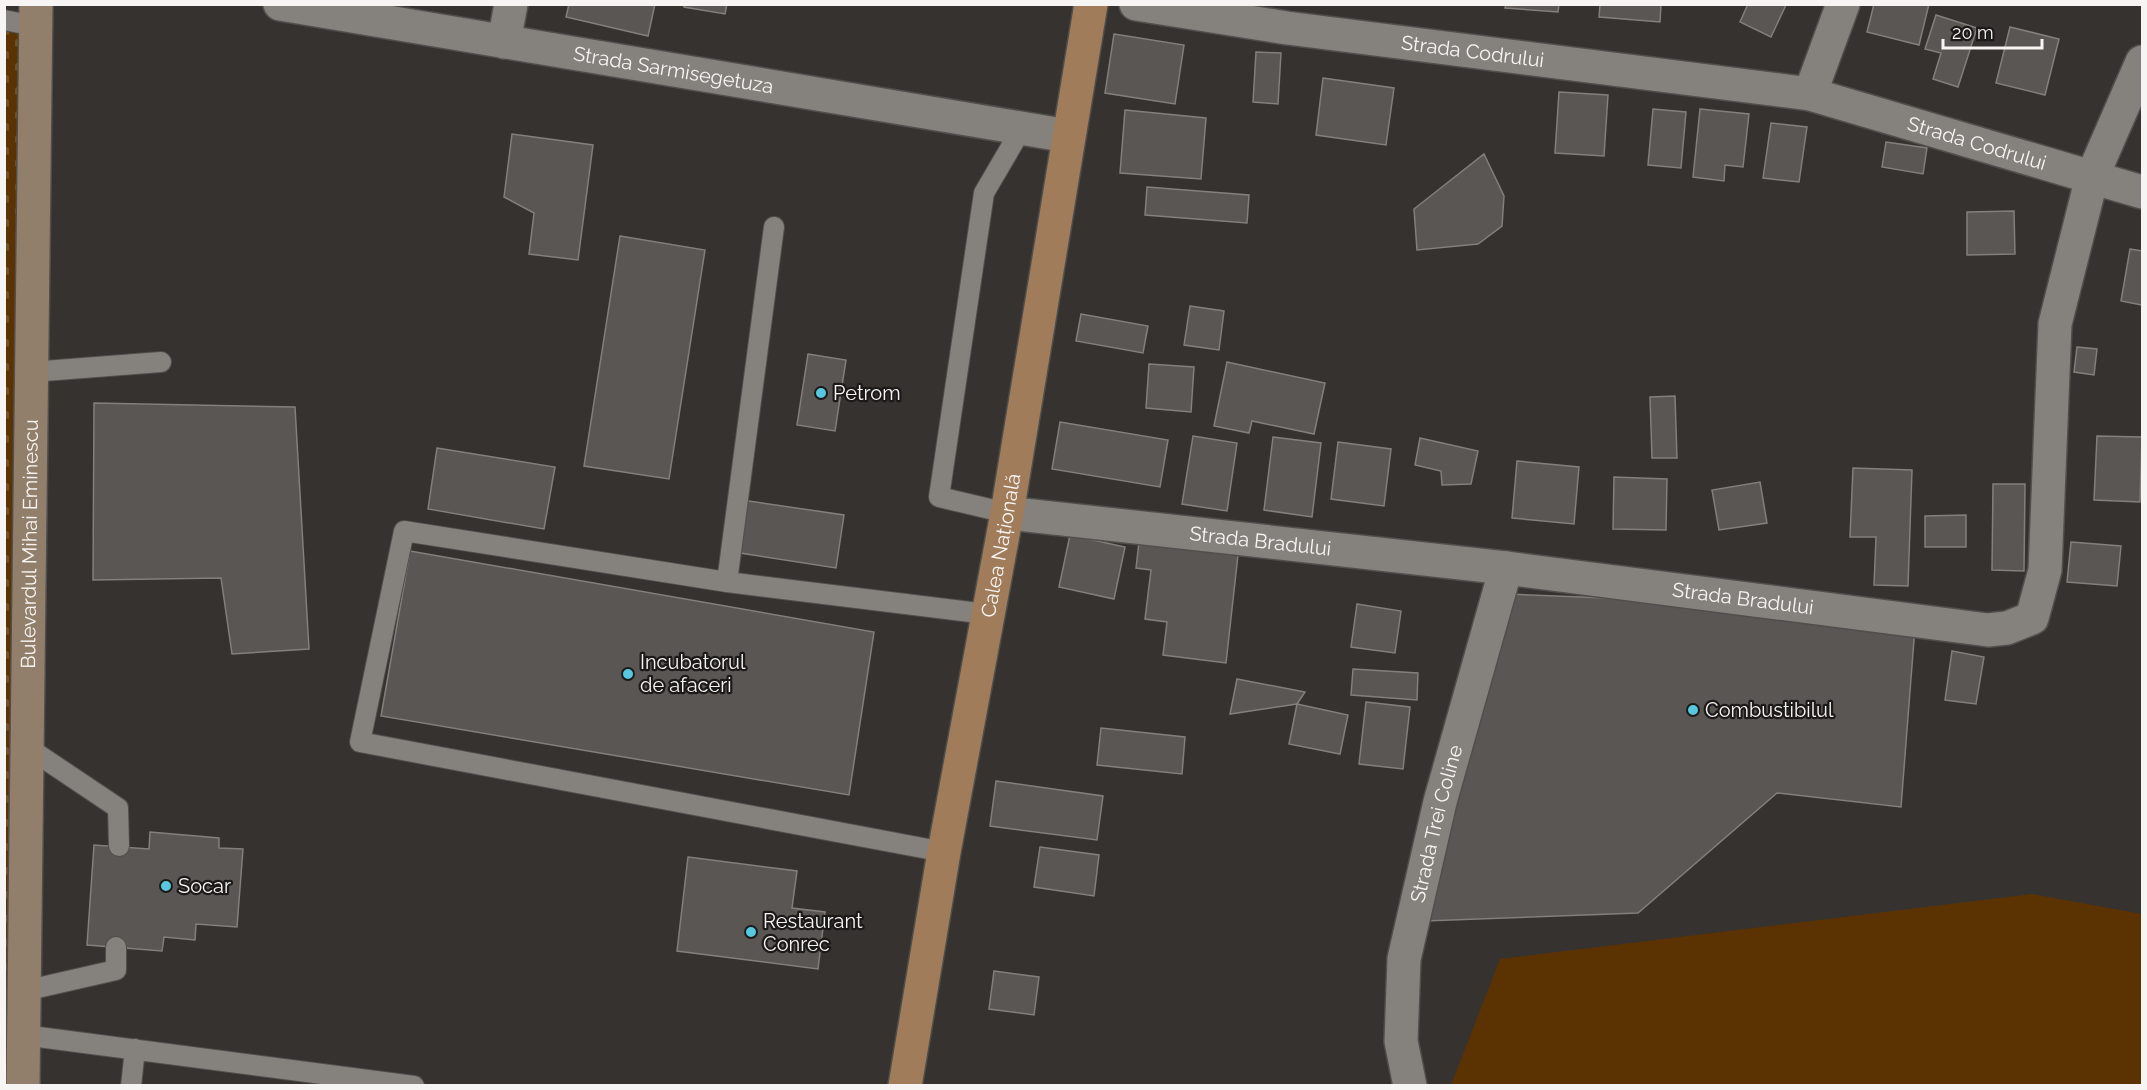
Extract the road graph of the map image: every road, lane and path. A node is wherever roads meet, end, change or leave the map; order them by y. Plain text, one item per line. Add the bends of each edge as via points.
1 (280, 4) edge
2 (511, 4) edge
3 (1091, 4) edge
4 (1136, 4) edge
5 (1843, 4) edge
6 (1287, 16) edge
7 (25, 17) edge
8 (504, 42) junction
9 (2142, 62) edge
10 (1810, 94) junction
11 (1022, 128) junction
12 (1068, 136) junction
13 (2092, 177) junction
14 (2142, 192) edge
15 (774, 227) dead end
16 (161, 362) dead end
17 (31, 372) junction
18 (1007, 513) junction
19 (1506, 568) junction
20 (727, 582) junction
21 (987, 614) junction
22 (27, 747) junction
23 (119, 846) dead end
24 (944, 852) junction
25 (116, 947) dead end
26 (24, 991) junction
27 (23, 1035) junction
28 (135, 1049) junction
29 (23, 1086) edge
30 (131, 1086) edge
31 (414, 1086) edge
32 (905, 1086) edge
33 (1410, 1086) edge

1 - 8 street, Strada Sarmisegetuza
2 - 8 street
3 - 12 main road, Calea Națională
4 - 6 street, Strada Codrului
5 - 10 street
6 - 10 street, Strada Codrului
7 - 17 main road, Bulevardul Mihai Eminescu
8 - 11 street, Strada Sarmisegetuza
9 - 13 street
10 - 13 street, Strada Codrului
11 - 12 street, Strada Sarmisegetuza
11 - 18 lane via 984,193 939,497
12 - 18 main road, Calea Națională
13 - 14 street, Strada Codrului
13 - 19 street, Strada Bradului via 2055,324 2044,570 2032,618 2007,628 1988,630
15 - 20 lane
16 - 17 lane
17 - 22 main road, Bulevardul Mihai Eminescu
18 - 19 street, Strada Bradului
18 - 21 main road, Calea Națională
19 - 33 street, Strada Trei Coline via 1440,802 1404,959 1401,1041
20 - 21 lane
20 - 24 lane via 404,531 360,742
21 - 24 main road, Calea Națională
22 - 23 lane via 118,808
22 - 26 main road, Bulevardul Mihai Eminescu
24 - 32 main road, Calea Națională
25 - 26 lane via 116,970
26 - 27 main road, Bulevardul Mihai Eminescu
27 - 28 lane
27 - 29 main road, Bulevardul Mihai Eminescu
28 - 30 lane
28 - 31 lane

